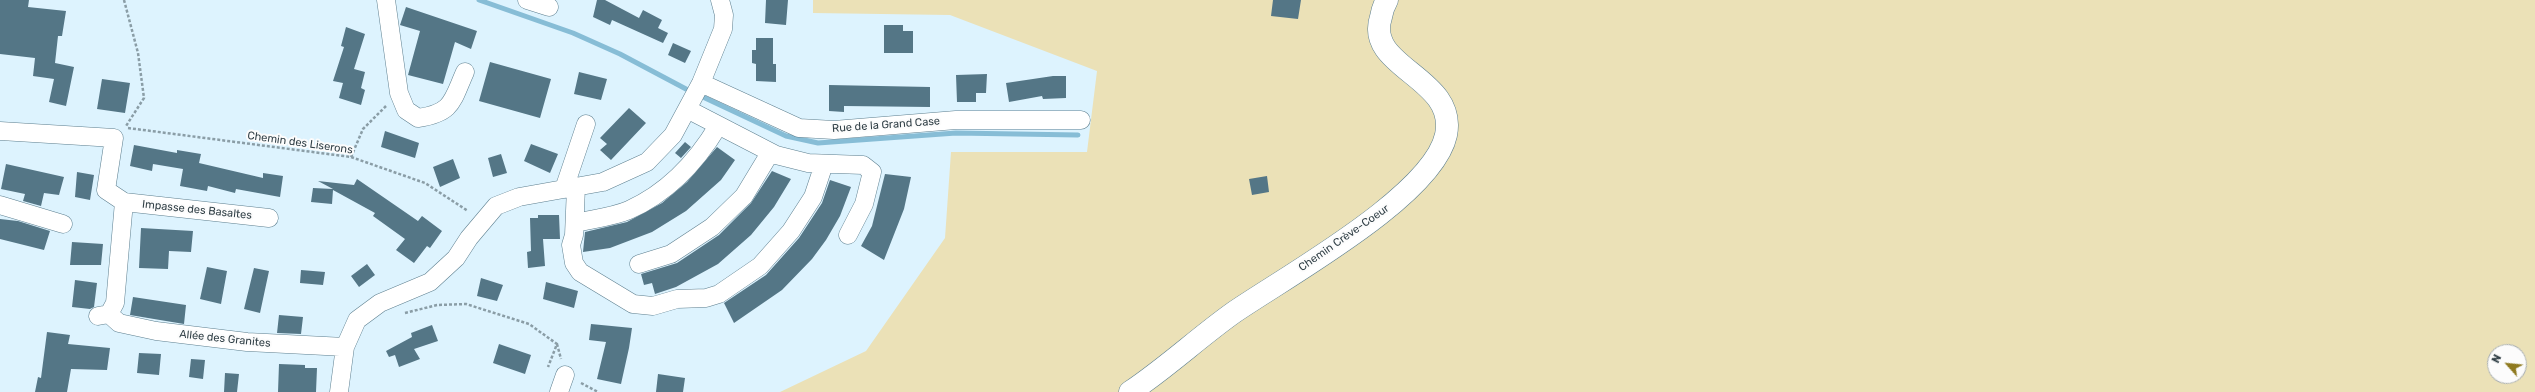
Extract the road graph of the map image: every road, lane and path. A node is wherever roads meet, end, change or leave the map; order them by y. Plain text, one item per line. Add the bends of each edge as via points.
1 (124, 0) edge
2 (386, 0) edge
3 (527, 0) edge
4 (720, 0) edge
5 (1387, 0) edge
6 (549, 7) dead end
7 (465, 72) dead end
8 (701, 83) junction
9 (399, 93) junction
10 (687, 109) junction
11 (1081, 120) dead end
12 (586, 124) dead end
13 (718, 126) junction
14 (0, 131) edge
15 (120, 133) junction
16 (770, 153) junction
17 (351, 157) junction
18 (824, 164) junction
19 (570, 188) junction
20 (124, 202) junction
21 (0, 205) edge
22 (269, 218) dead end
23 (483, 220) junction
24 (575, 223) junction
25 (63, 224) dead end
26 (848, 235) dead end
27 (639, 264) dead end
28 (401, 314) dead end
29 (346, 347) junction
30 (547, 371) dead end
31 (339, 392) edge
32 (1130, 392) edge

1 - 15 path via 138,53 144,98
2 - 9 street
3 - 6 street
4 - 8 street via 724,15 723,29
5 - 32 main road, Chemin Crève-Coeur via 1377,28 1384,49 1430,88 1445,112 1446,134 1431,164 1384,212 1233,314 1163,370
7 - 9 street via 450,106 435,116 418,118 406,110
8 - 10 street
8 - 11 street, Rue de la Grand Case via 799,128 834,130 956,120
9 - 17 path via 363,129
10 - 13 street
10 - 19 street via 674,135 647,162 603,182
12 - 19 street
13 - 16 street
13 - 24 street via 702,152 669,184 629,210
14 - 15 street
15 - 17 path, Chemin des Liserons
15 - 20 street via 106,190
16 - 18 street via 808,163
16 - 27 street via 744,196 712,227 671,254
17 - 23 path, Chemin des Liserons via 425,183
18 - 24 street via 813,197 791,231 760,266 719,294 706,298 677,299 653,306 633,304 580,272 574,263 571,245
18 - 26 street via 863,165 872,172 864,204
19 - 23 street via 513,199 496,206
19 - 24 street
20 - 22 street, Impasse des Basaltes
20 - 29 street, Allée des Granites via 115,303 104,315 156,332 247,342
21 - 25 street
23 - 29 street via 456,258 430,282 380,303 357,320
28 - 30 path via 437,305 466,304 529,324 557,344
29 - 31 street

